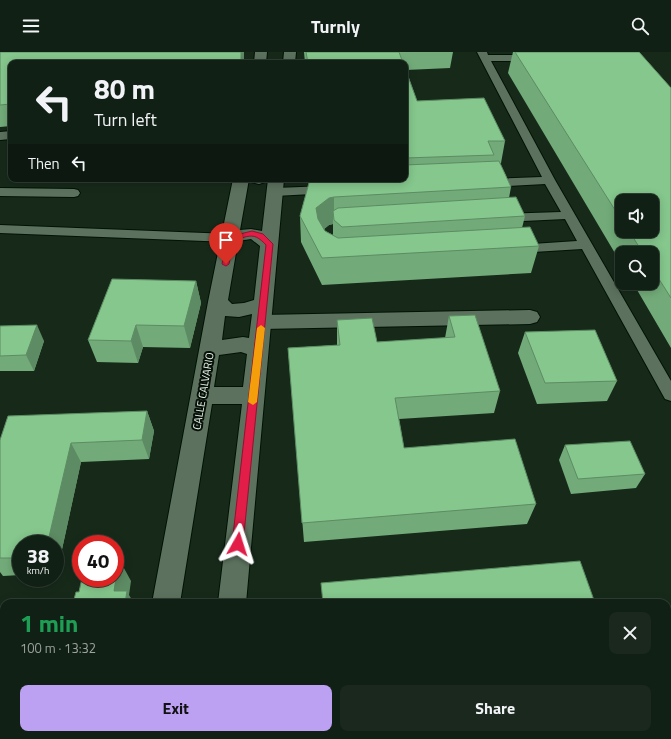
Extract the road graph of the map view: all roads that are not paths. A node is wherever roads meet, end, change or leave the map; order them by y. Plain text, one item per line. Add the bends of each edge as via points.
1 (483, 55) edge
2 (539, 58) edge
3 (549, 180) junction
4 (240, 182) edge
5 (267, 182) edge
6 (472, 184) edge
7 (337, 190) edge
8 (0, 192) edge
9 (74, 193) dead end
10 (568, 214) junction
11 (490, 219) edge
12 (0, 229) edge
13 (230, 238) junction
14 (269, 244) junction
15 (586, 245) junction
16 (508, 249) edge
17 (218, 302) junction
18 (262, 313) junction
19 (530, 317) dead end
20 (210, 350) junction
21 (258, 350) junction
22 (203, 395) junction
23 (671, 395) edge
24 (253, 396) junction
25 (167, 599) edge
26 (232, 599) edge

1 - 2 lane
1 - 3 lane
3 - 6 lane
3 - 10 lane
4 - 13 street, CALLE CALVARIO
5 - 7 lane
5 - 14 street
8 - 9 lane
10 - 11 lane
10 - 15 lane
12 - 13 lane
13 - 14 street via 261,235
13 - 17 street, CALLE CALVARIO
14 - 18 street
15 - 16 lane
15 - 23 lane
17 - 18 street via 225,309 249,309
17 - 20 street, CALLE CALVARIO
18 - 19 street
18 - 21 street
20 - 21 street via 243,344
20 - 22 street, CALLE CALVARIO
21 - 24 street
22 - 24 street
22 - 25 street, CALLE CALVARIO
24 - 26 street

